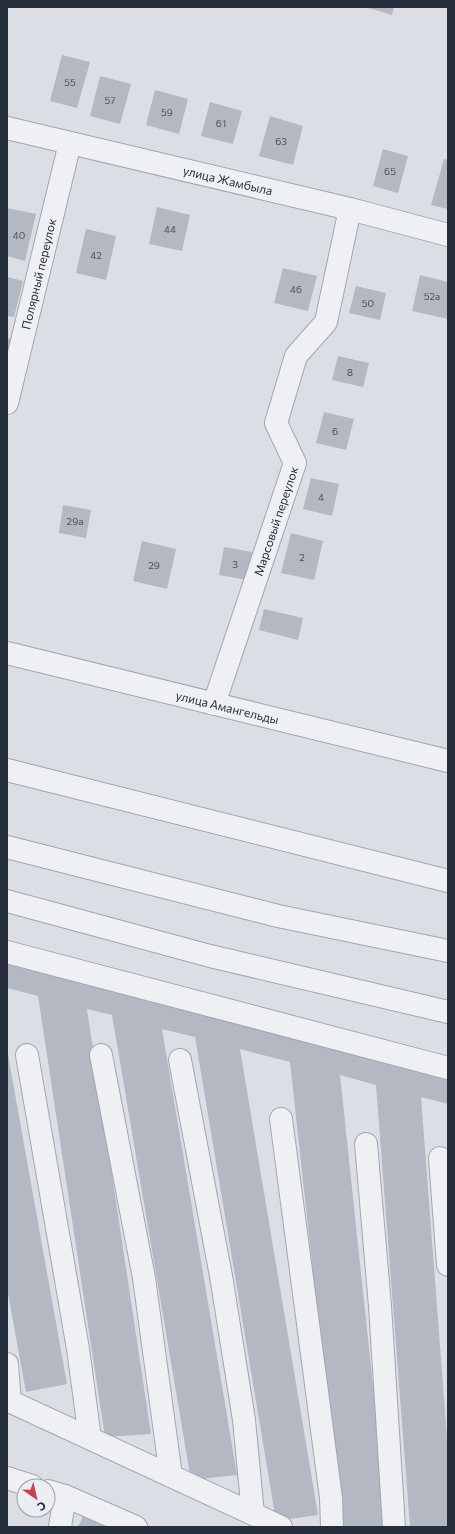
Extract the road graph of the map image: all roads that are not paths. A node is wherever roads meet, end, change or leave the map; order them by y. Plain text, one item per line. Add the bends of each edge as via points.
1 (7, 128) edge
2 (70, 143) junction
3 (350, 209) junction
4 (448, 235) edge
5 (7, 404) edge
6 (7, 652) edge
7 (214, 704) junction
8 (448, 761) edge
9 (7, 770) edge
10 (7, 847) edge
11 (448, 881) edge
12 (7, 901) edge
13 (448, 951) edge
14 (7, 952) edge
15 (448, 1012) edge
16 (27, 1055) dead end
17 (101, 1055) dead end
18 (180, 1060) dead end
19 (448, 1068) edge
20 (281, 1119) dead end
21 (366, 1144) dead end
22 (440, 1158) dead end
23 (448, 1264) edge
24 (7, 1364) edge
25 (8, 1401) edge
26 (90, 1438) junction
27 (171, 1476) junction
28 (56, 1494) edge
29 (253, 1514) junction
30 (60, 1527) edge
31 (136, 1527) edge
32 (281, 1527) edge
33 (332, 1527) edge
34 (394, 1527) edge

1 - 2 street, улица Жамбыла
2 - 3 street, улица Жамбыла
2 - 5 street, Полярный переулок
3 - 4 street, улица Жамбыла
3 - 7 street, Марсовый переулок via 326,322 296,356 276,423 295,463
6 - 7 street, улица Амангельды
7 - 8 street, улица Амангельды
9 - 11 street
10 - 13 street via 278,916
12 - 15 street via 210,956
14 - 19 street
16 - 26 street via 78,1349
17 - 27 street via 144,1278
18 - 29 street via 221,1276 244,1420
20 - 33 street via 331,1498
21 - 34 street via 380,1306
22 - 23 street
24 - 25 street
25 - 26 street
26 - 27 street
27 - 29 street
28 - 30 street
28 - 31 street
29 - 32 street

